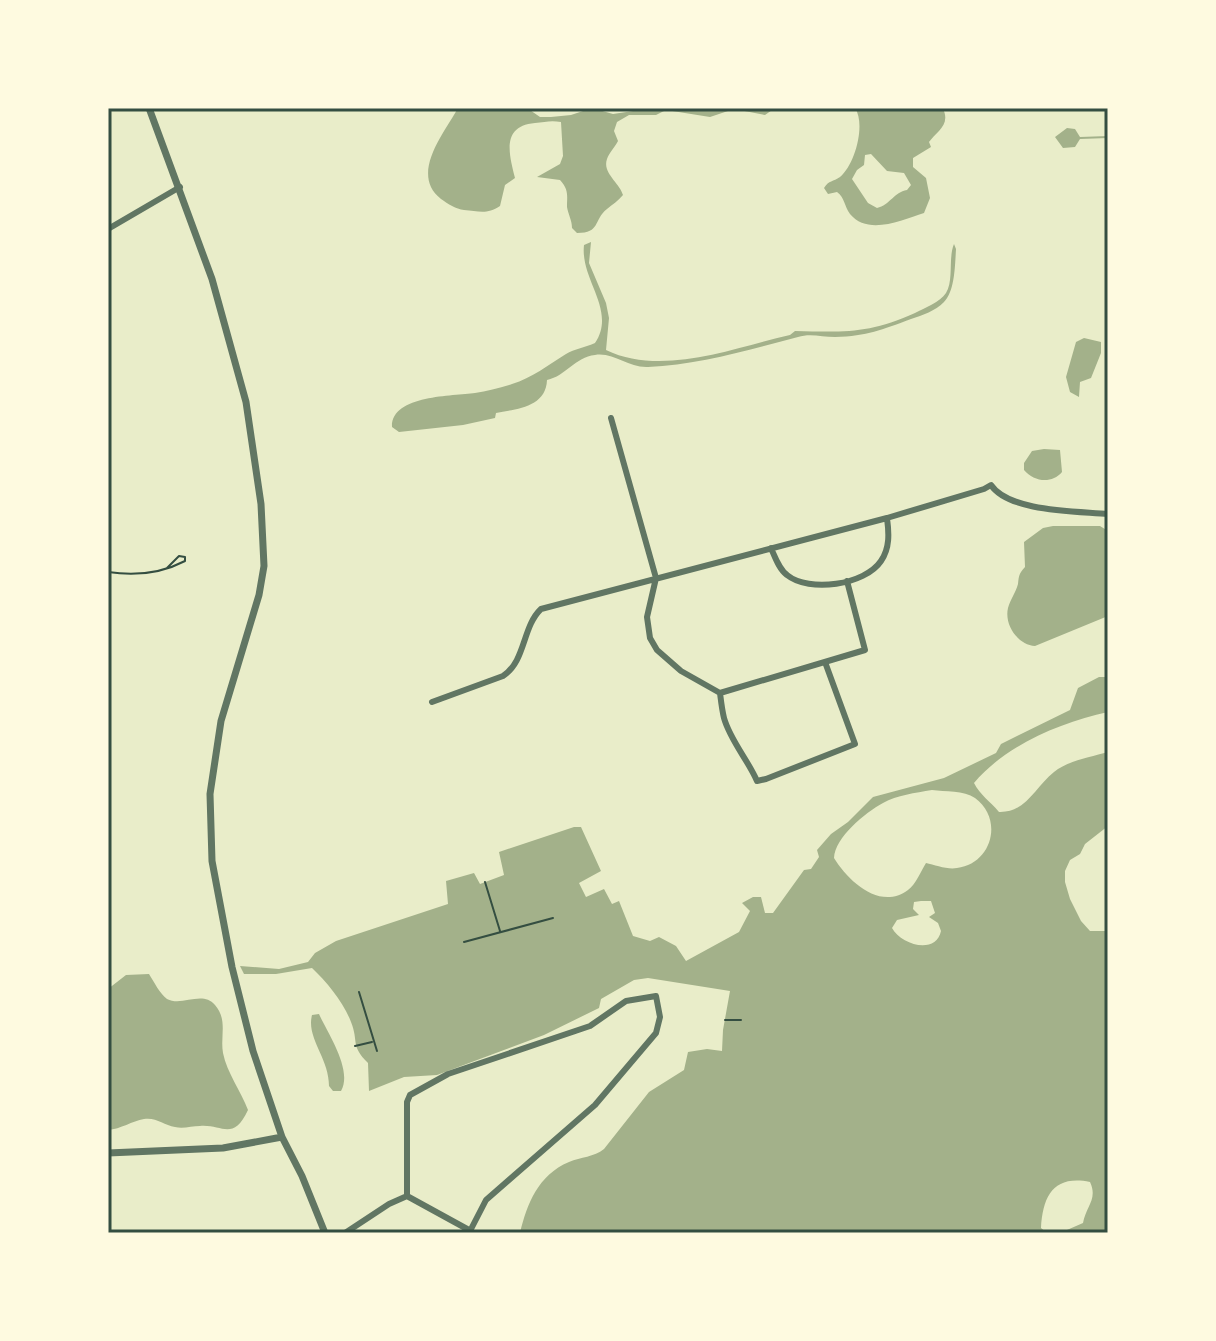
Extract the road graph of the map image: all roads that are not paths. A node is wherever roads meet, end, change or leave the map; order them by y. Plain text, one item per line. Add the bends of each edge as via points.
1 (149, 108) edge
2 (180, 187) junction
3 (108, 229) edge
4 (611, 418) dead end
5 (1108, 514) edge
6 (887, 518) junction
7 (771, 548) junction
8 (656, 578) junction
9 (847, 581) junction
10 (825, 662) junction
11 (720, 693) junction
12 (432, 702) dead end
13 (282, 1137) junction
14 (108, 1153) edge
15 (407, 1196) junction
16 (469, 1231) edge
17 (325, 1233) edge
18 (345, 1233) edge

1 - 2 street
2 - 3 street
2 - 13 street via 246,402 261,504 264,566 221,721 210,834 232,967
4 - 8 street
5 - 6 street via 1022,504 996,493 991,485
6 - 7 street
6 - 9 street via 889,539 881,562
7 - 8 street
7 - 9 street via 787,576 798,581
8 - 11 street via 647,617 650,638 681,671
8 - 12 street via 541,609 513,670
9 - 10 street via 865,650
10 - 11 street
10 - 11 street via 855,744 766,779 757,781 730,732
13 - 14 street via 223,1148
13 - 17 street
15 - 16 street
15 - 16 street via 410,1095 448,1074 590,1026 626,1001 656,996 656,1033 595,1105 486,1200
15 - 18 street

